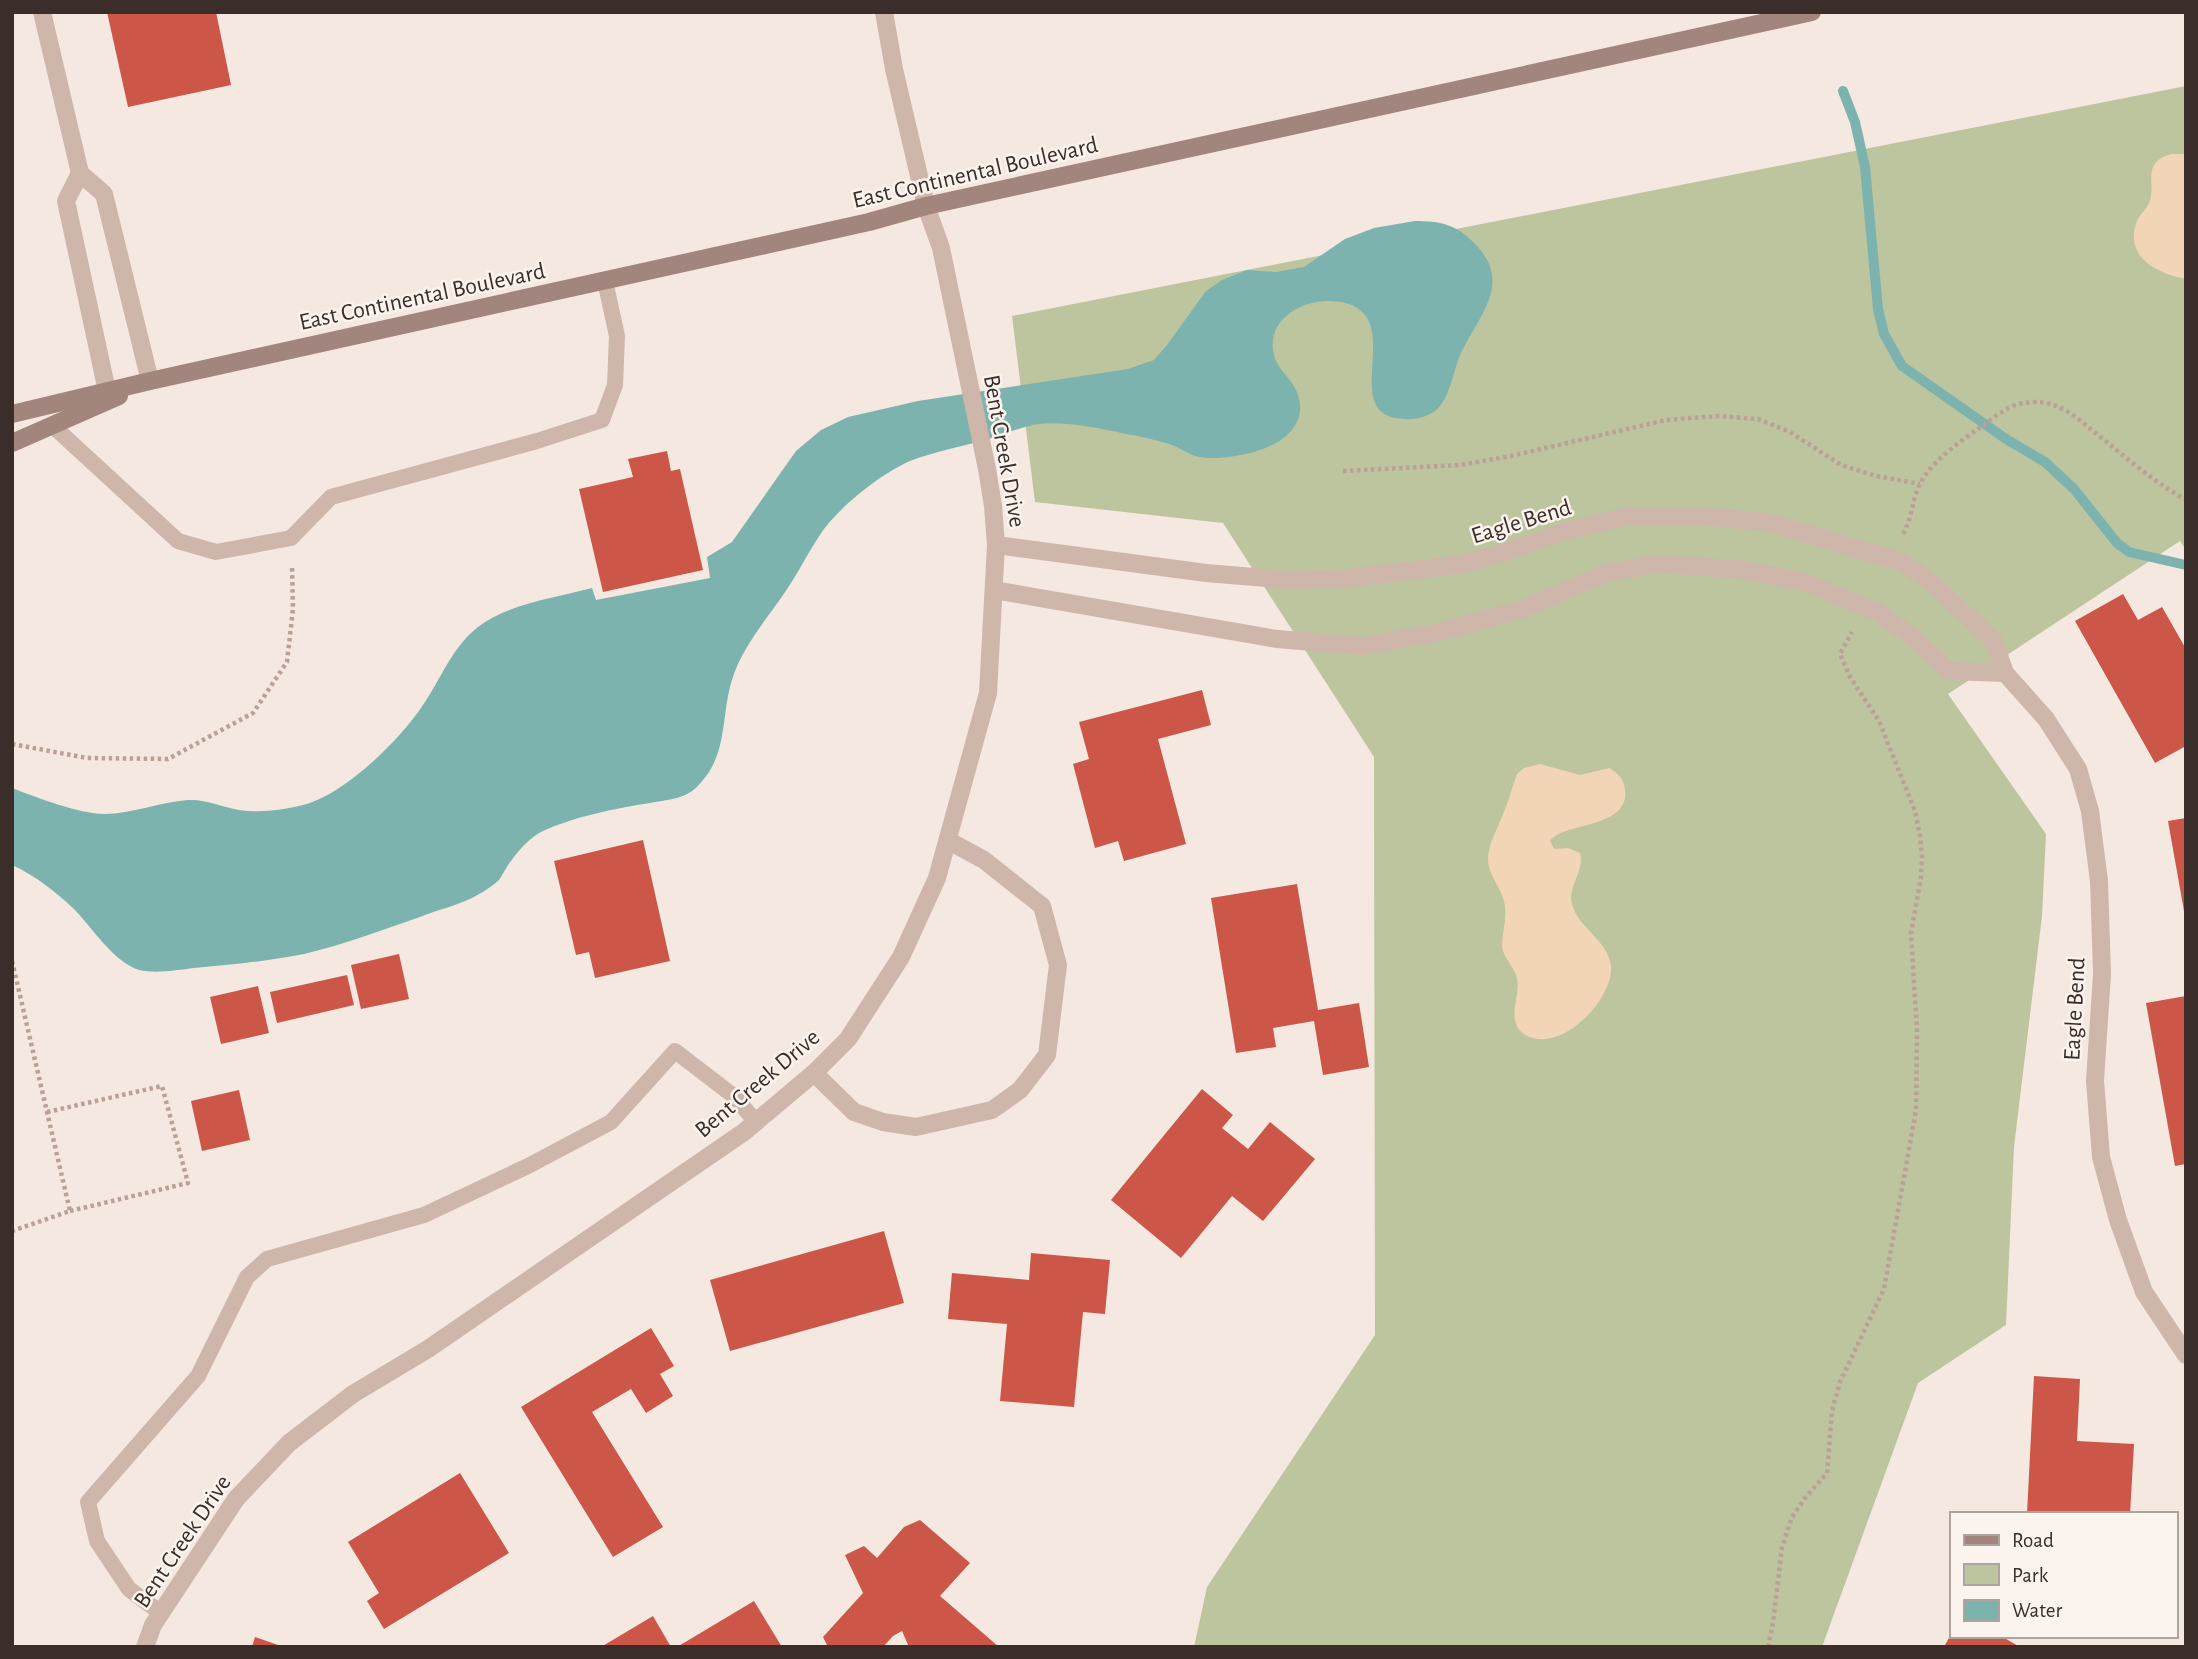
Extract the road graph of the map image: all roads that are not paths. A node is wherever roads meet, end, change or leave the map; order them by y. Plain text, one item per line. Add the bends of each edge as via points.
1 (43, 12) edge
2 (884, 12) edge
3 (1812, 12) edge
4 (80, 173) junction
5 (926, 206) junction
6 (605, 281) junction
7 (150, 381) junction
8 (107, 391) junction
9 (12, 414) edge
10 (53, 426) junction
11 (12, 443) edge
12 (996, 545) junction
13 (994, 590) junction
14 (2006, 673) junction
15 (948, 841) junction
16 (814, 1073) junction
17 (756, 1122) junction
18 (2186, 1355) edge
19 (161, 1613) junction
20 (145, 1647) edge

1 - 4 street
2 - 5 street, Bent Creek Drive
3 - 5 main road, East Continental Boulevard
4 - 7 street via 104,194
4 - 8 street via 66,201
5 - 6 main road, East Continental Boulevard
5 - 12 street, Bent Creek Drive via 941,248 987,469
6 - 7 main road, East Continental Boulevard
6 - 10 lane via 617,336 615,385 602,420 331,497 290,538 216,552 178,541
7 - 8 main road, East Continental Boulevard
7 - 10 main road
8 - 9 main road, East Continental Boulevard
10 - 11 main road
12 - 13 street, Bent Creek Drive
12 - 14 street, Eagle Bend via 1291,580 1463,564 1628,516 1767,522 1902,562 1933,584 1994,641
13 - 14 street via 1277,639 1362,646 1435,633 1520,610 1606,573 1656,564 1738,569 1805,582 1879,613 1950,671
13 - 15 street, Bent Creek Drive via 988,693
14 - 18 street, Eagle Bend via 2046,719 2078,769 2090,811 2099,881 2102,974 2095,1081 2101,1157 2144,1292
15 - 16 street, Bent Creek Drive via 937,878 901,957 848,1039
15 - 16 street via 984,860 1042,905 1058,965 1047,1055 1020,1090 992,1110 916,1127 853,1112
16 - 17 street, Bent Creek Drive
17 - 19 street, Bent Creek Drive via 428,1349 353,1394 289,1443 236,1499
17 - 19 lane via 735,1097 675,1051 611,1122 528,1166 424,1215 267,1259 247,1277 198,1376 88,1502 96,1541 129,1589
19 - 20 street, Bent Creek Drive

